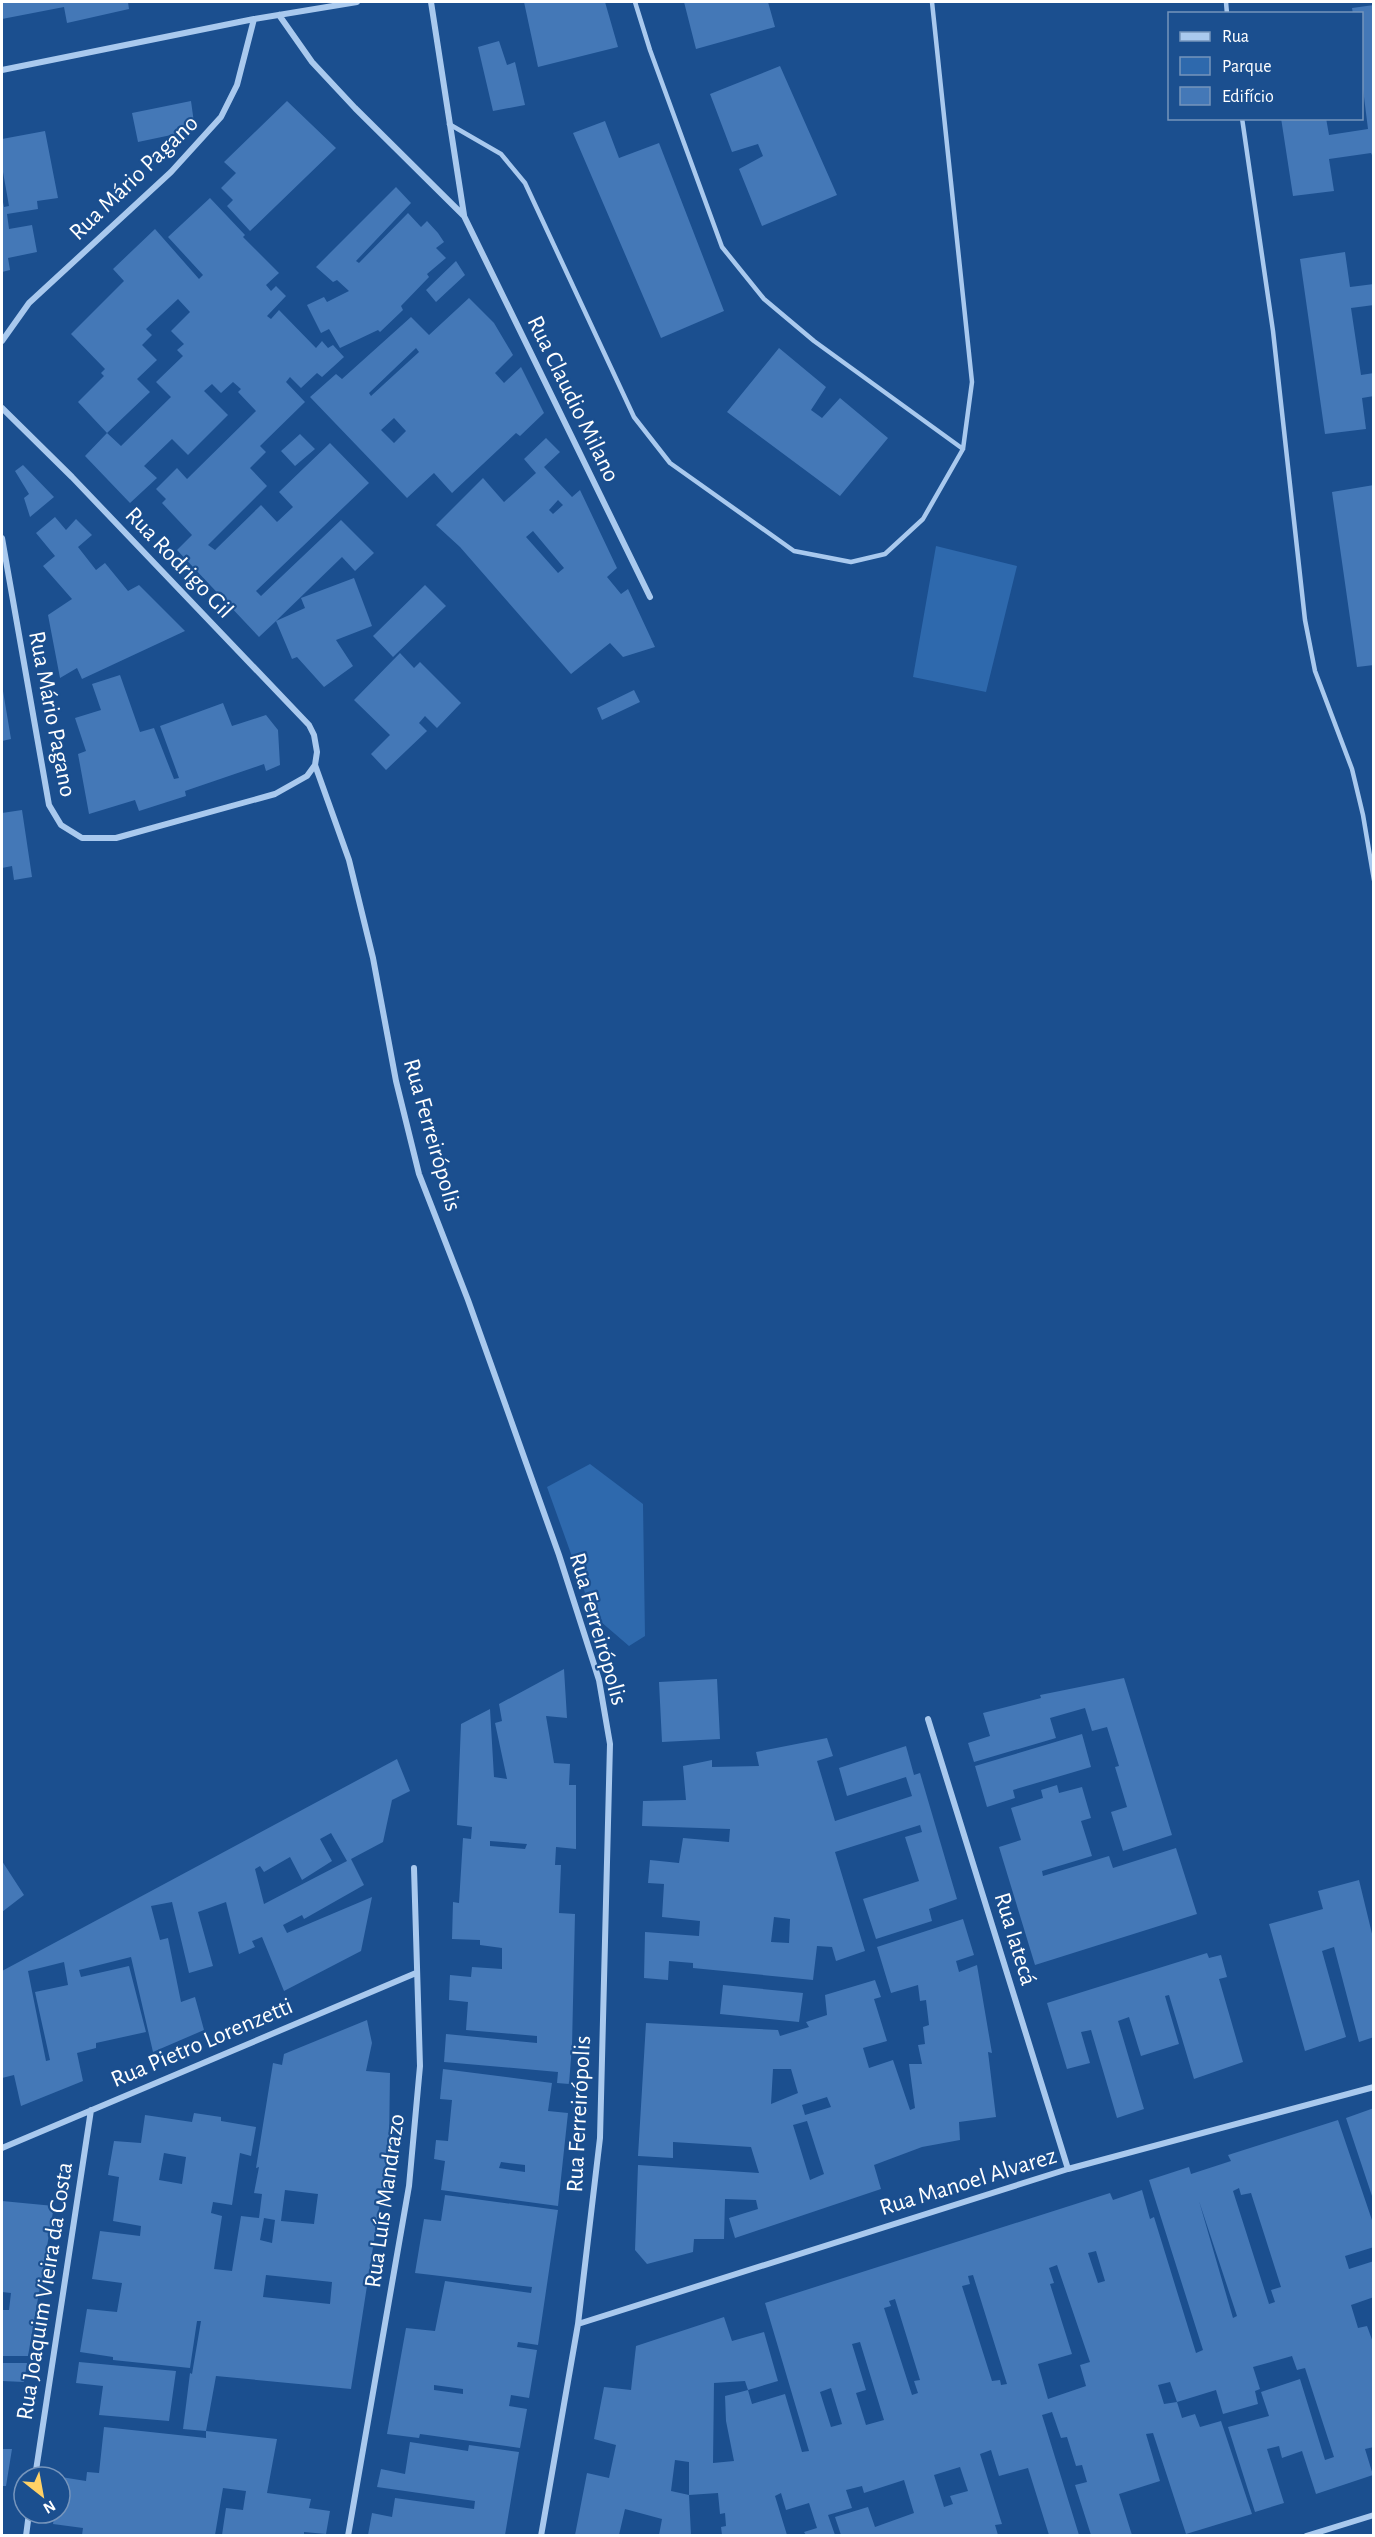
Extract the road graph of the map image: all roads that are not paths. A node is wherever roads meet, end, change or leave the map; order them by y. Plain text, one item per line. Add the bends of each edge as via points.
1 (357, 2) edge
2 (431, 2) edge
3 (635, 2) edge
4 (932, 2) edge
5 (279, 15) junction
6 (254, 20) junction
7 (2, 70) edge
8 (1242, 120) edge
9 (449, 124) junction
10 (464, 216) junction
11 (2, 341) edge
12 (2, 408) edge
13 (963, 448) junction
14 (2, 537) edge
15 (650, 597) dead end
16 (315, 765) junction
17 (1374, 880) edge
18 (928, 1719) dead end
19 (414, 1868) dead end
20 (416, 1973) junction
21 (1374, 2087) edge
22 (91, 2110) junction
23 (2, 2148) edge
24 (1068, 2169) junction
25 (578, 2324) junction
26 (36, 2465) edge
27 (1374, 2515) edge
28 (348, 2535) edge
29 (541, 2535) edge
30 (1306, 2535) edge

1 - 5 street
2 - 9 street, Rua Claudio Milano
3 - 13 lane via 722,247 764,299 797,327
4 - 13 lane via 972,382
5 - 6 street
5 - 10 street, Rua Claudio Milano via 340,93
6 - 7 street
6 - 11 street, Rua Mário Pagano via 237,86 221,117 171,172 29,303
8 - 17 lane via 1273,331 1305,620 1315,671 1352,769
9 - 10 street, Rua Claudio Milano
9 - 13 lane via 501,154 525,183 634,417 670,463 794,551 851,562 885,554 923,519
10 - 15 street, Rua Claudio Milano
12 - 16 street, Rua Rodrigo Gil via 309,725 317,752
14 - 16 street, Rua Mário Pagano via 49,805 61,825 82,838 116,838 275,794 307,776
16 - 25 street, Rua Ferreirópolis via 349,860 419,1174 468,1300 600,1680 610,1744 600,2138
18 - 24 street, Rua Iatecá
19 - 20 street, Rua Luís Mandrazo
20 - 22 street, Rua Pietro Lorenzetti
20 - 28 street, Rua Luís Mandrazo via 420,2066 409,2186
21 - 24 street, Rua Manoel Alvarez
22 - 23 street, Rua Pietro Lorenzetti
22 - 26 street, Rua Joaquim Vieira da Costa
24 - 25 street, Rua Manoel Alvarez
25 - 29 street, Rua Ferreirópolis
27 - 30 street

